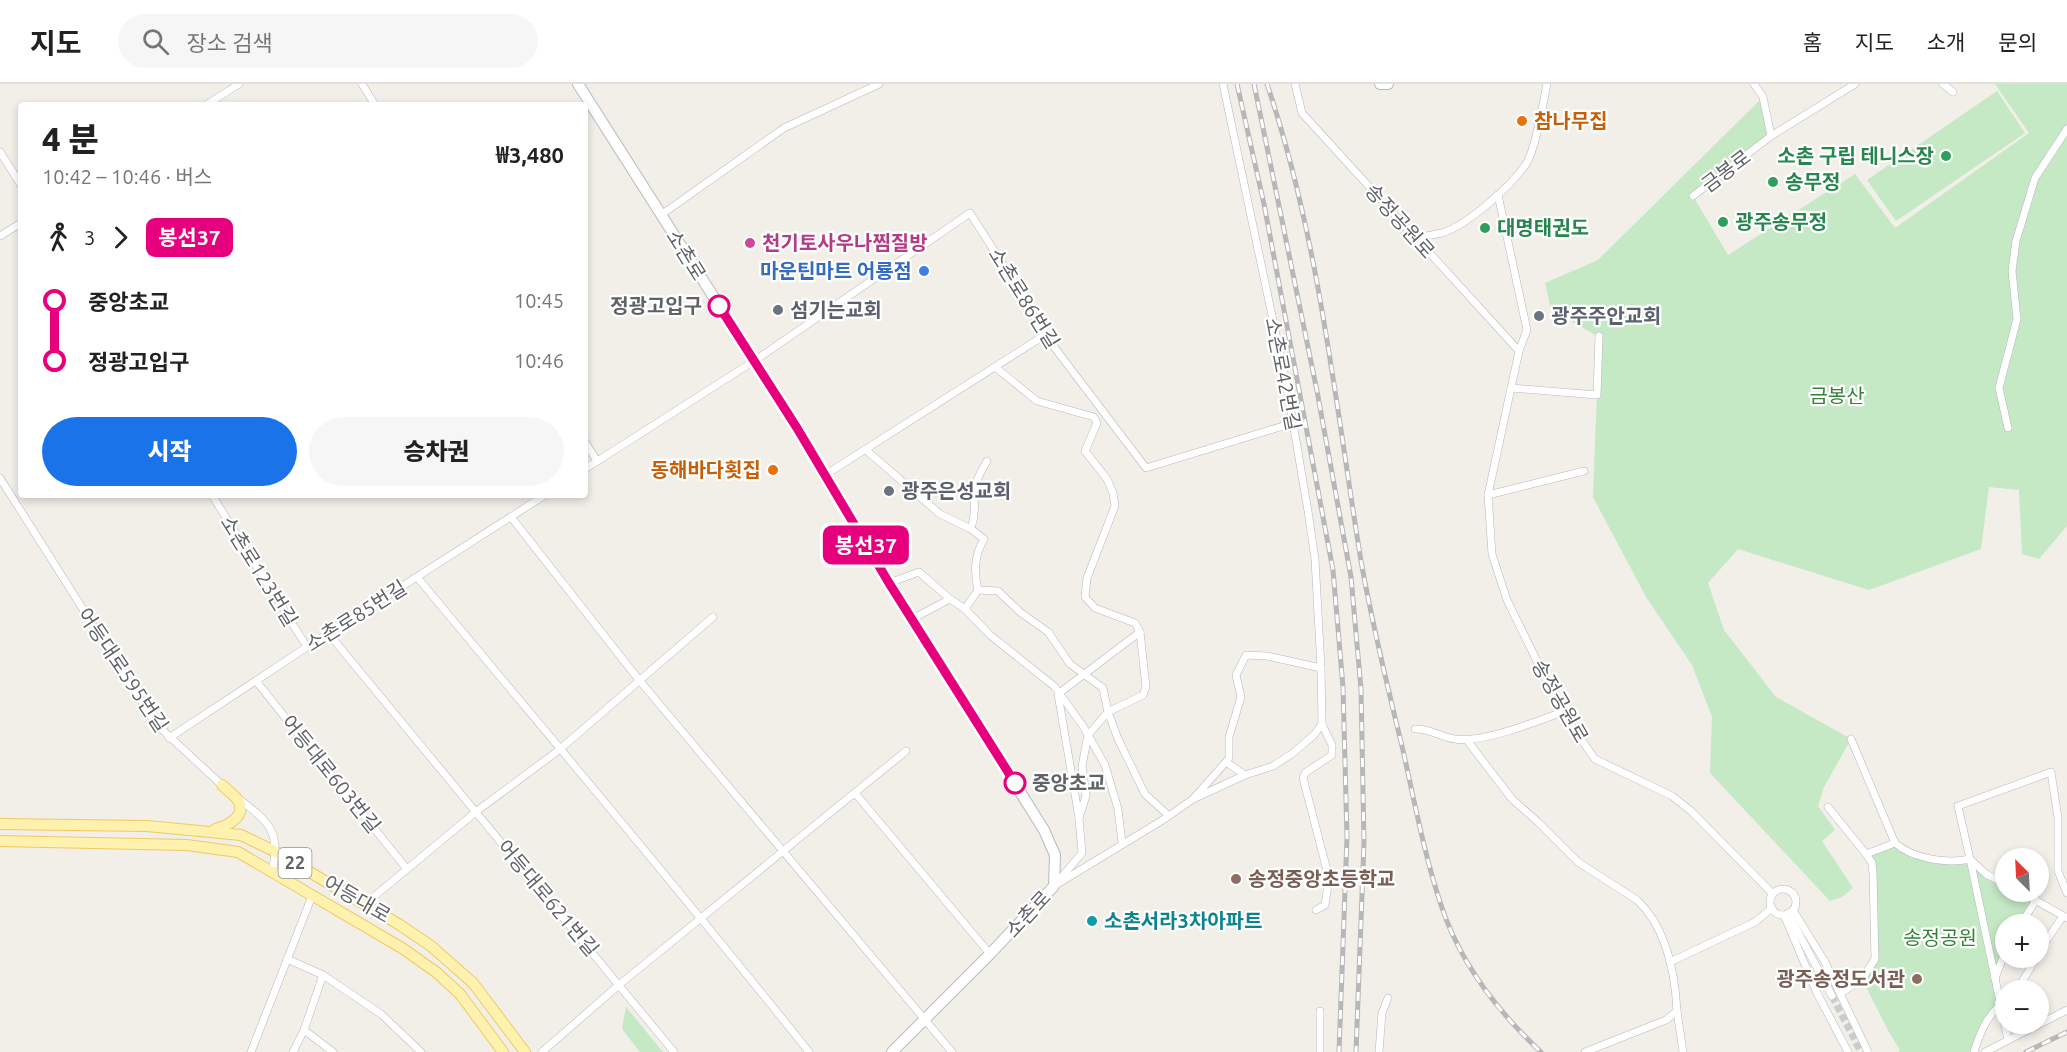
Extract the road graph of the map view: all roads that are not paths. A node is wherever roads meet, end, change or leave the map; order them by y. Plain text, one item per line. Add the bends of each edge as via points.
1 (239, 84) edge
2 (362, 84) edge
3 (578, 84) edge
4 (879, 84) edge
5 (1222, 84) edge
6 (1295, 84) edge
7 (1380, 84) edge
8 (1388, 84) edge
9 (1547, 84) edge
10 (1754, 84) edge
11 (1855, 84) edge
12 (1943, 84) edge
13 (1953, 92) dead end
14 (211, 102) edge
15 (373, 102) edge
16 (2067, 129) edge
17 (1771, 136) junction
18 (0, 152) edge
19 (18, 180) edge
20 (1498, 195) junction
21 (1693, 196) dead end
22 (661, 215) junction
23 (18, 225) edge
24 (0, 236) edge
25 (1415, 238) junction
26 (1045, 335) junction
27 (1599, 336) dead end
28 (1519, 351) junction
29 (754, 361) junction
30 (995, 367) junction
31 (1511, 388) junction
32 (1293, 423) junction
33 (2008, 428) dead end
34 (588, 447) edge
35 (866, 450) junction
36 (597, 461) junction
37 (987, 461) dead end
38 (588, 467) edge
39 (1584, 471) dead end
40 (825, 475) junction
41 (0, 478) edge
42 (1488, 495) junction
43 (214, 498) edge
44 (540, 498) edge
45 (511, 517) junction
46 (971, 529) junction
47 (417, 577) junction
48 (889, 583) junction
49 (978, 590) junction
50 (950, 599) junction
51 (965, 609) junction
52 (713, 617) dead end
53 (912, 619) junction
54 (1140, 632) junction
55 (328, 633) junction
56 (307, 647) junction
57 (1321, 668) junction
58 (1086, 674) junction
59 (256, 681) junction
60 (639, 681) junction
61 (1058, 694) junction
62 (1108, 712) junction
63 (1562, 712) junction
64 (1322, 724) junction
65 (1415, 729) dead end
66 (1088, 735) junction
67 (169, 738) junction
68 (1851, 738) dead end
69 (1466, 740) junction
70 (559, 750) junction
71 (906, 752) dead end
72 (1226, 762) junction
73 (1245, 775) junction
74 (222, 785) junction
75 (855, 793) junction
76 (1194, 799) junction
77 (1828, 807) dead end
78 (477, 811) junction
79 (1169, 816) junction
80 (1080, 818) junction
81 (0, 824) edge
82 (210, 831) junction
83 (0, 841) edge
84 (1122, 843) junction
85 (1895, 843) junction
86 (784, 851) junction
87 (276, 852) junction
88 (1866, 855) junction
89 (1970, 859) junction
90 (406, 868) junction
91 (272, 873) junction
92 (1995, 878) edge
93 (1054, 886) junction
94 (2067, 893) edge
95 (1773, 894) junction
96 (312, 896) junction
97 (2039, 902) edge
98 (365, 904) junction
99 (1772, 908) junction
100 (1316, 910) dead end
101 (1789, 913) junction
102 (702, 917) junction
103 (2065, 917) edge
104 (2049, 940) edge
105 (990, 954) junction
106 (287, 959) junction
107 (1671, 962) junction
108 (1999, 968) edge
109 (322, 975) junction
110 (1995, 978) joint
111 (620, 984) junction
112 (1841, 993) junction
113 (1832, 996) tunnel mouth
114 (1388, 998) dead end
115 (1995, 1010) edge
116 (2067, 1010) edge
117 (1320, 1011) dead end
118 (1677, 1011) junction
119 (924, 1019) junction
120 (304, 1030) junction
121 (2007, 1034) edge
122 (2008, 1040) junction
123 (250, 1052) edge
124 (293, 1052) edge
125 (333, 1052) edge
126 (421, 1052) edge
127 (503, 1052) edge
128 (525, 1052) edge
129 (542, 1052) edge
130 (674, 1052) edge
131 (809, 1052) edge
132 (892, 1052) edge
133 (952, 1052) edge
134 (1320, 1052) edge
135 (1379, 1052) edge
136 (1585, 1052) edge
137 (1683, 1052) edge
138 (1848, 1052) edge
139 (1868, 1052) edge
140 (1974, 1052) edge
141 (1985, 1052) edge

1 - 14 street
2 - 15 street
3 - 22 street, 소촌로
4 - 22 street via 784,128
5 - 32 street, 소촌로42번길
6 - 25 street, 송정공원로 via 1302,113
7 - 8 street
9 - 20 street via 1527,163
10 - 17 street via 1762,97
11 - 17 street, 금봉로
12 - 13 street
16 - 33 street via 2035,178 2016,241 2012,271 2017,319 1999,388
17 - 21 street, 금봉로
18 - 19 street
20 - 25 street via 1472,217 1444,232
20 - 28 street, 송정공원로 via 1527,330
22 - 29 street, 소촌로
23 - 24 street
25 - 28 street, 송정공원로
26 - 29 street, 소촌로86번길 via 970,213
26 - 30 street
26 - 32 street, 소촌로86번길 via 1146,468
27 - 31 street via 1597,395
28 - 31 street, 송정공원로
29 - 36 street
29 - 40 street, 소촌로
30 - 35 street
30 - 54 street via 1037,401 1094,417 1098,423 1085,451 1107,480 1115,506 1087,578 1085,597 1095,608 1135,623
31 - 42 street, 송정공원로
32 - 57 street, 소촌로42번길 via 1316,560
34 - 36 street
35 - 40 street
35 - 46 street via 940,514
36 - 38 street
37 - 46 street via 978,476
39 - 42 street
40 - 48 street, 소촌로
41 - 67 street, 어등대로595번길 via 139,700
42 - 63 street, 송정공원로 via 1491,554 1500,581
43 - 56 street, 소촌로123번길
44 - 45 street, 소촌로85번길
45 - 47 street, 소촌로85번길
45 - 60 street
46 - 49 street via 984,539 974,574
47 - 55 street, 소촌로85번길
47 - 70 street
48 - 50 street via 918,572
48 - 53 street, 소촌로
49 - 51 street
49 - 58 street via 998,591 1048,632 1070,664
50 - 51 street
50 - 53 street
51 - 61 street via 990,635 1054,686
52 - 60 street
53 - 93 street, 소촌로 via 1044,830 1055,855
54 - 58 street
54 - 62 street via 1146,687 1143,695
55 - 56 street, 소촌로85번길
55 - 78 street, 어등대로621번길
56 - 59 street, 소촌로85번길
57 - 64 street, 소촌로42번길
57 - 72 street via 1246,655 1236,675 1241,697
58 - 61 street
58 - 62 street via 1103,688
59 - 67 street, 소촌로85번길
59 - 90 street, 어등대로603번길
60 - 70 street
60 - 86 street
61 - 66 street
61 - 80 street
62 - 66 street
62 - 79 street via 1145,794
63 - 69 street
63 - 95 street, 송정공원로 via 1595,759 1672,796
64 - 73 street via 1293,753 1273,766
64 - 100 street, 소촌로42번길 via 1332,754 1303,778 1329,878 1325,905
65 - 69 street via 1427,728
66 - 80 street via 1082,766 1086,796
66 - 84 street via 1105,765 1118,809
67 - 74 street, 어등대로595번길
68 - 85 street
69 - 107 street via 1512,799 1578,862 1645,907 1656,922
70 - 78 street
70 - 102 street
71 - 75 street
72 - 73 street
72 - 76 street
73 - 76 street
74 - 82 main road via 238,799 240,810 236,820
74 - 87 street, 어등대로595번길 via 261,816 275,838
75 - 86 street
75 - 105 street
76 - 79 street
77 - 88 street
78 - 90 street
78 - 111 street, 어등대로621번길
79 - 84 street
80 - 93 street via 1082,853
81 - 82 main road, 어등대로 / 22
82 - 87 main road, 어등대로 / 22 via 241,835
83 - 91 main road, 어등대로 / 22 via 187,845 238,852
84 - 93 street
85 - 88 street
85 - 89 street via 1903,850 1937,860
86 - 102 street
86 - 119 street
87 - 91 street, 어등대로595번길
87 - 98 main road, 어등대로 / 22
88 - 112 street via 1873,874 1875,959 1862,979
89 - 92 street
89 - 94 street via 1958,806 2051,772 2058,818 2058,871
89 - 110 street
90 - 98 street
91 - 96 main road, 어등대로 / 22
93 - 105 street, 소촌로
95 - 99 street
95 - 101 street via 1782,889 1790,891 1796,902
96 - 106 street
96 - 127 main road, 어등대로 / 22 via 387,938 436,972 460,994
97 - 103 street
98 - 128 main road, 어등대로 / 22 via 431,946 472,983
99 - 101 street via 1778,914
99 - 107 street via 1755,922
101 - 112 street via 1825,962
101 - 113 street
101 - 138 street via 1817,993
102 - 111 street
102 - 131 street
103 - 104 street
105 - 119 street, 소촌로
106 - 109 street
106 - 123 street
107 - 118 street
108 - 110 street
109 - 120 street
109 - 126 street via 381,1014
111 - 129 street
111 - 130 street
112 - 139 street
114 - 135 street via 1382,1013
115 - 140 street via 1979,1035
116 - 122 street
117 - 134 street
118 - 136 street via 1666,1020
118 - 137 street
119 - 132 street, 소촌로
119 - 133 street
120 - 124 street
120 - 125 street
121 - 122 street
122 - 141 street

